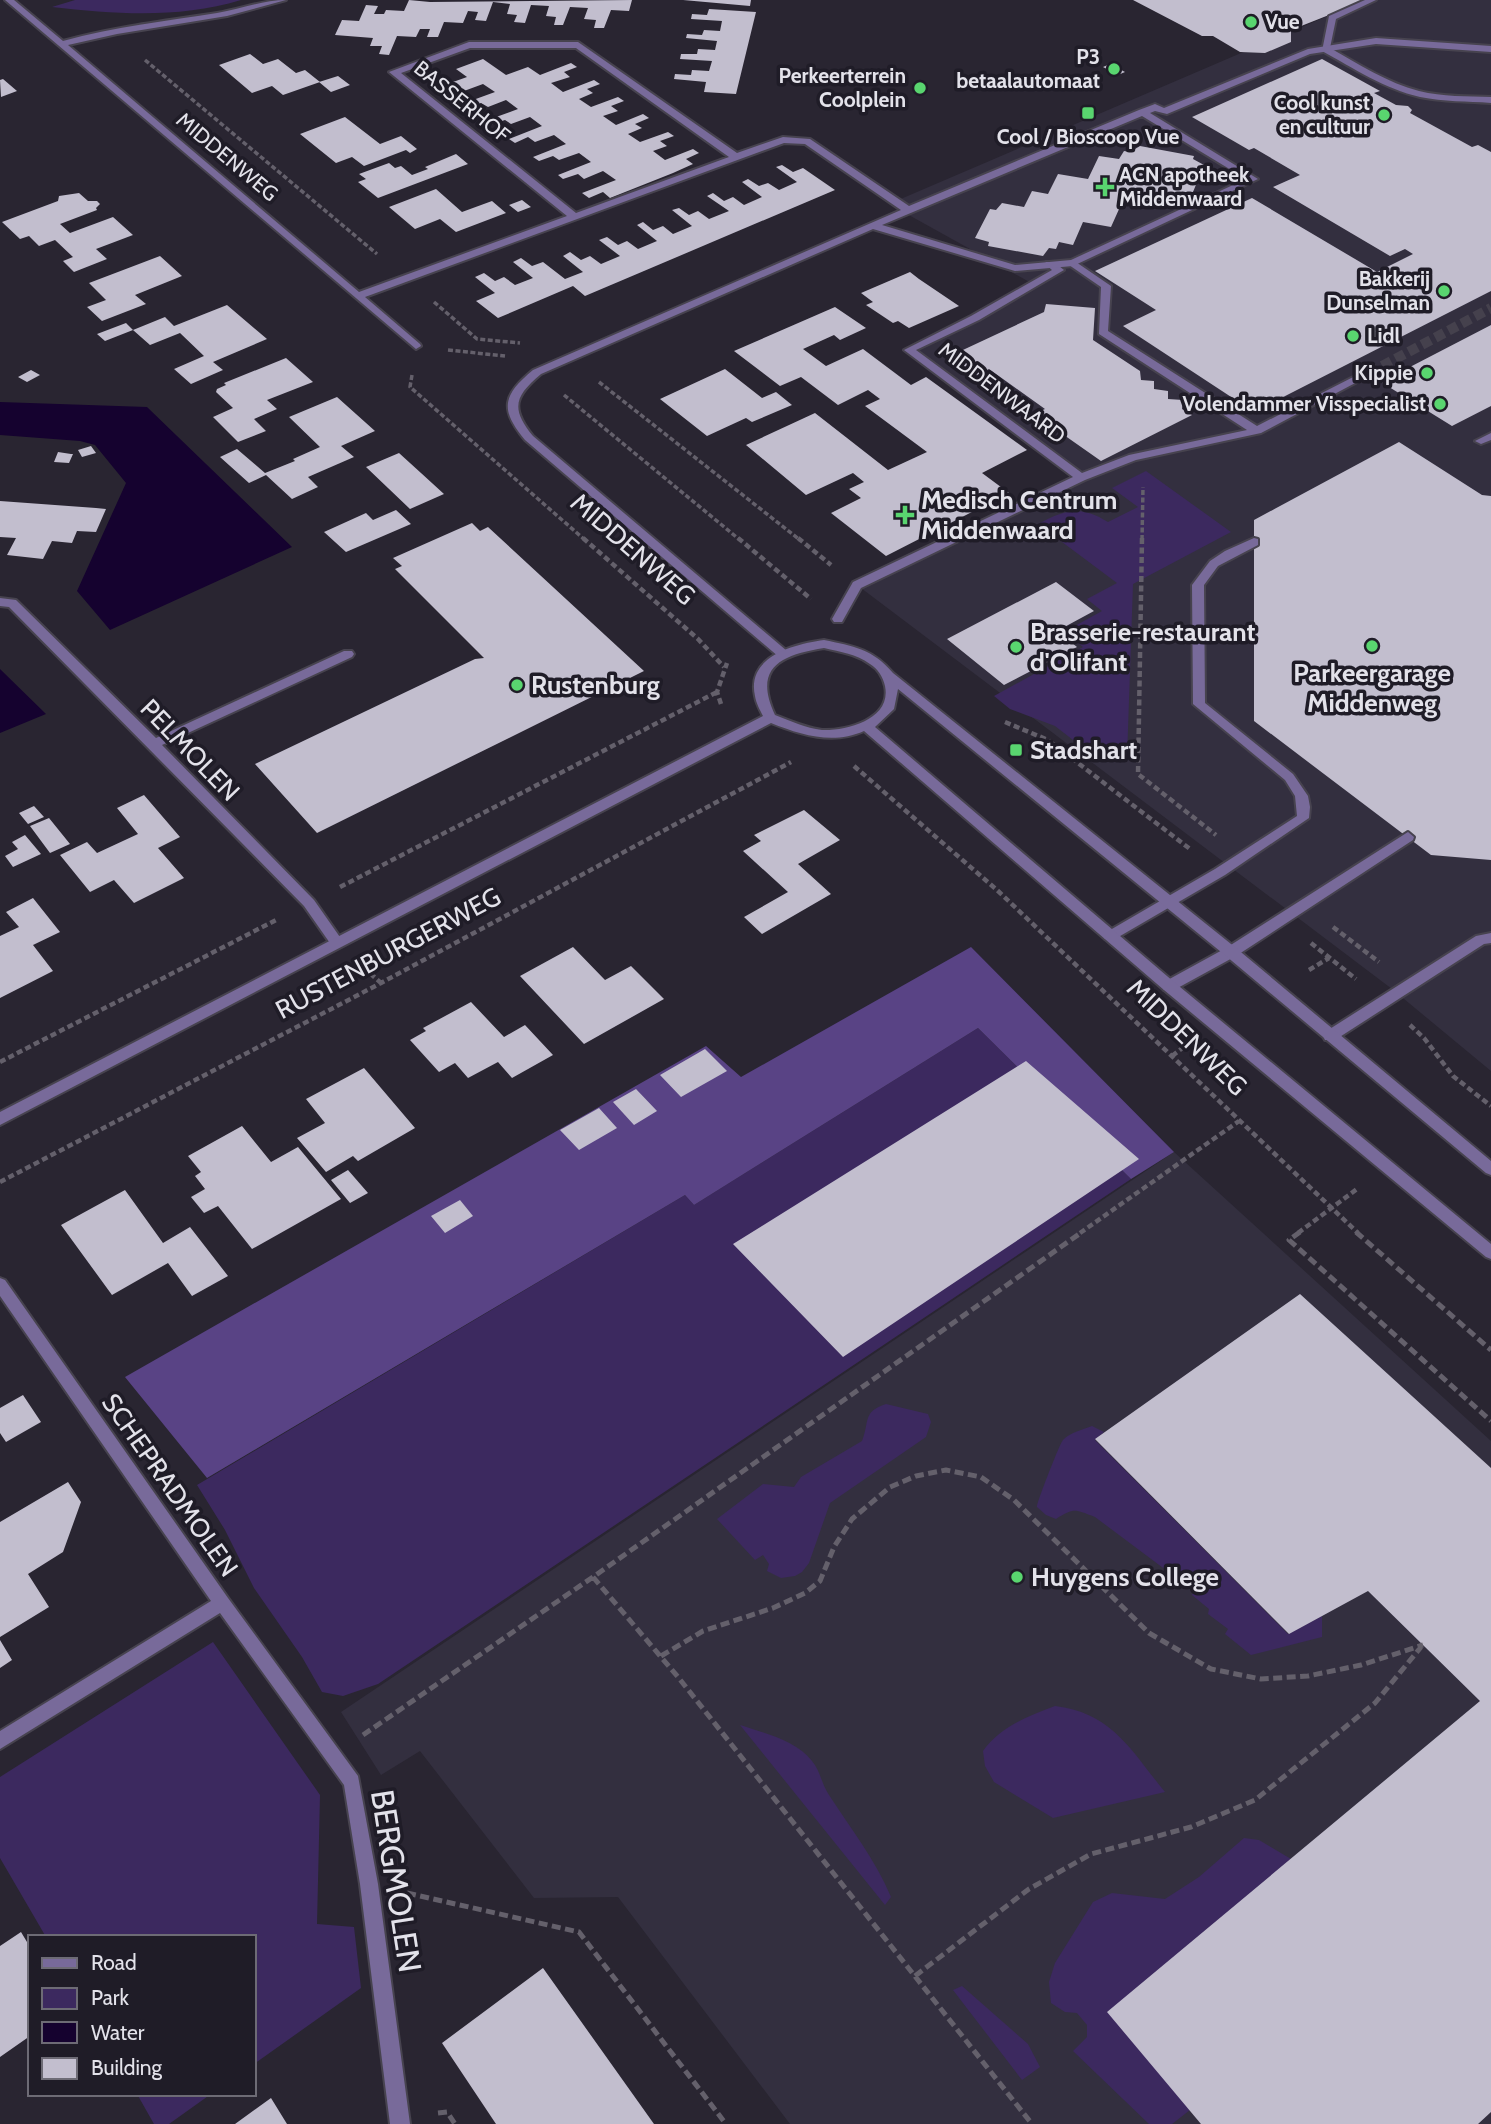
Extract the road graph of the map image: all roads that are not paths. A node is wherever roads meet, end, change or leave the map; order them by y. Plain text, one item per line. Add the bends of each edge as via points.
1 (9, 0) edge
2 (282, 0) edge
3 (1372, 0) edge
4 (63, 44) junction
5 (1325, 49) junction
6 (1491, 49) edge
7 (1491, 100) edge
8 (1142, 112) junction
9 (736, 157) junction
10 (908, 210) junction
11 (575, 217) junction
12 (875, 226) junction
13 (1073, 263) junction
14 (1050, 264) junction
15 (358, 296) junction
16 (416, 346) road end
17 (1369, 373) tunnel mouth
18 (1257, 431) junction
19 (1081, 478) junction
20 (1254, 542) dead end
21 (0, 602) edge
22 (838, 619) road end
23 (348, 654) dead end
24 (783, 654) junction
25 (891, 677) junction
26 (770, 718) junction
27 (866, 726) junction
28 (154, 744) junction
29 (1408, 837) dead end
30 (1169, 901) junction
31 (1110, 936) junction
32 (1491, 938) edge
33 (337, 943) junction
34 (1231, 952) junction
35 (1169, 986) junction
36 (1330, 1036) junction
37 (0, 1119) edge
38 (1491, 1169) edge
39 (1491, 1253) edge
40 (0, 1283) edge
41 (222, 1603) junction
42 (0, 1741) edge
43 (400, 2124) edge

1 - 4 street, MIDDENWEG
2 - 4 street via 211,19 111,31
3 - 5 street via 1332,18
4 - 15 street, MIDDENWEG
5 - 6 street via 1376,41
5 - 7 street via 1410,92
5 - 8 street via 1164,112 1155,107
8 - 10 street
8 - 13 street via 1253,179
9 - 10 street via 783,140 807,141
9 - 11 street
9 - 11 street, BASSERHOF via 578,45 469,45 394,72
10 - 12 street
11 - 15 street
12 - 14 street via 1016,268
12 - 24 street, MIDDENWEG via 537,373 512,397 511,409 520,428
13 - 14 street
13 - 18 street via 1106,286 1103,332
14 - 19 street, MIDDENWAARD via 1059,270 909,350
15 - 16 street, MIDDENWEG
17 - 18 street, MIDDENWAARD
18 - 19 street, MIDDENWAARD via 1133,457
19 - 22 street, MIDDENWAARD via 857,585
20 - 30 street via 1205,569 1198,585 1199,704 1289,777 1306,807 1303,818 1289,829
21 - 28 street, PELMOLEN via 12,603
23 - 28 street
24 - 25 street via 824,644 846,646 881,663
24 - 26 street via 762,678 760,692
25 - 27 street via 890,704
25 - 30 street
26 - 27 street via 828,734
26 - 33 street, RUSTENBURGERWEG
27 - 31 street, MIDDENWEG
28 - 33 street, PELMOLEN via 309,903
29 - 34 street
30 - 31 street
30 - 34 street
31 - 35 street, MIDDENWEG
32 - 36 street via 1481,939
33 - 37 street, RUSTENBURGERWEG
34 - 35 street
34 - 36 street
35 - 39 street, MIDDENWEG
36 - 38 street
40 - 41 street, SCHEPRADMOLEN
41 - 42 street, SCHEPRADMOLEN
41 - 43 street, BERGMOLEN via 352,1782

